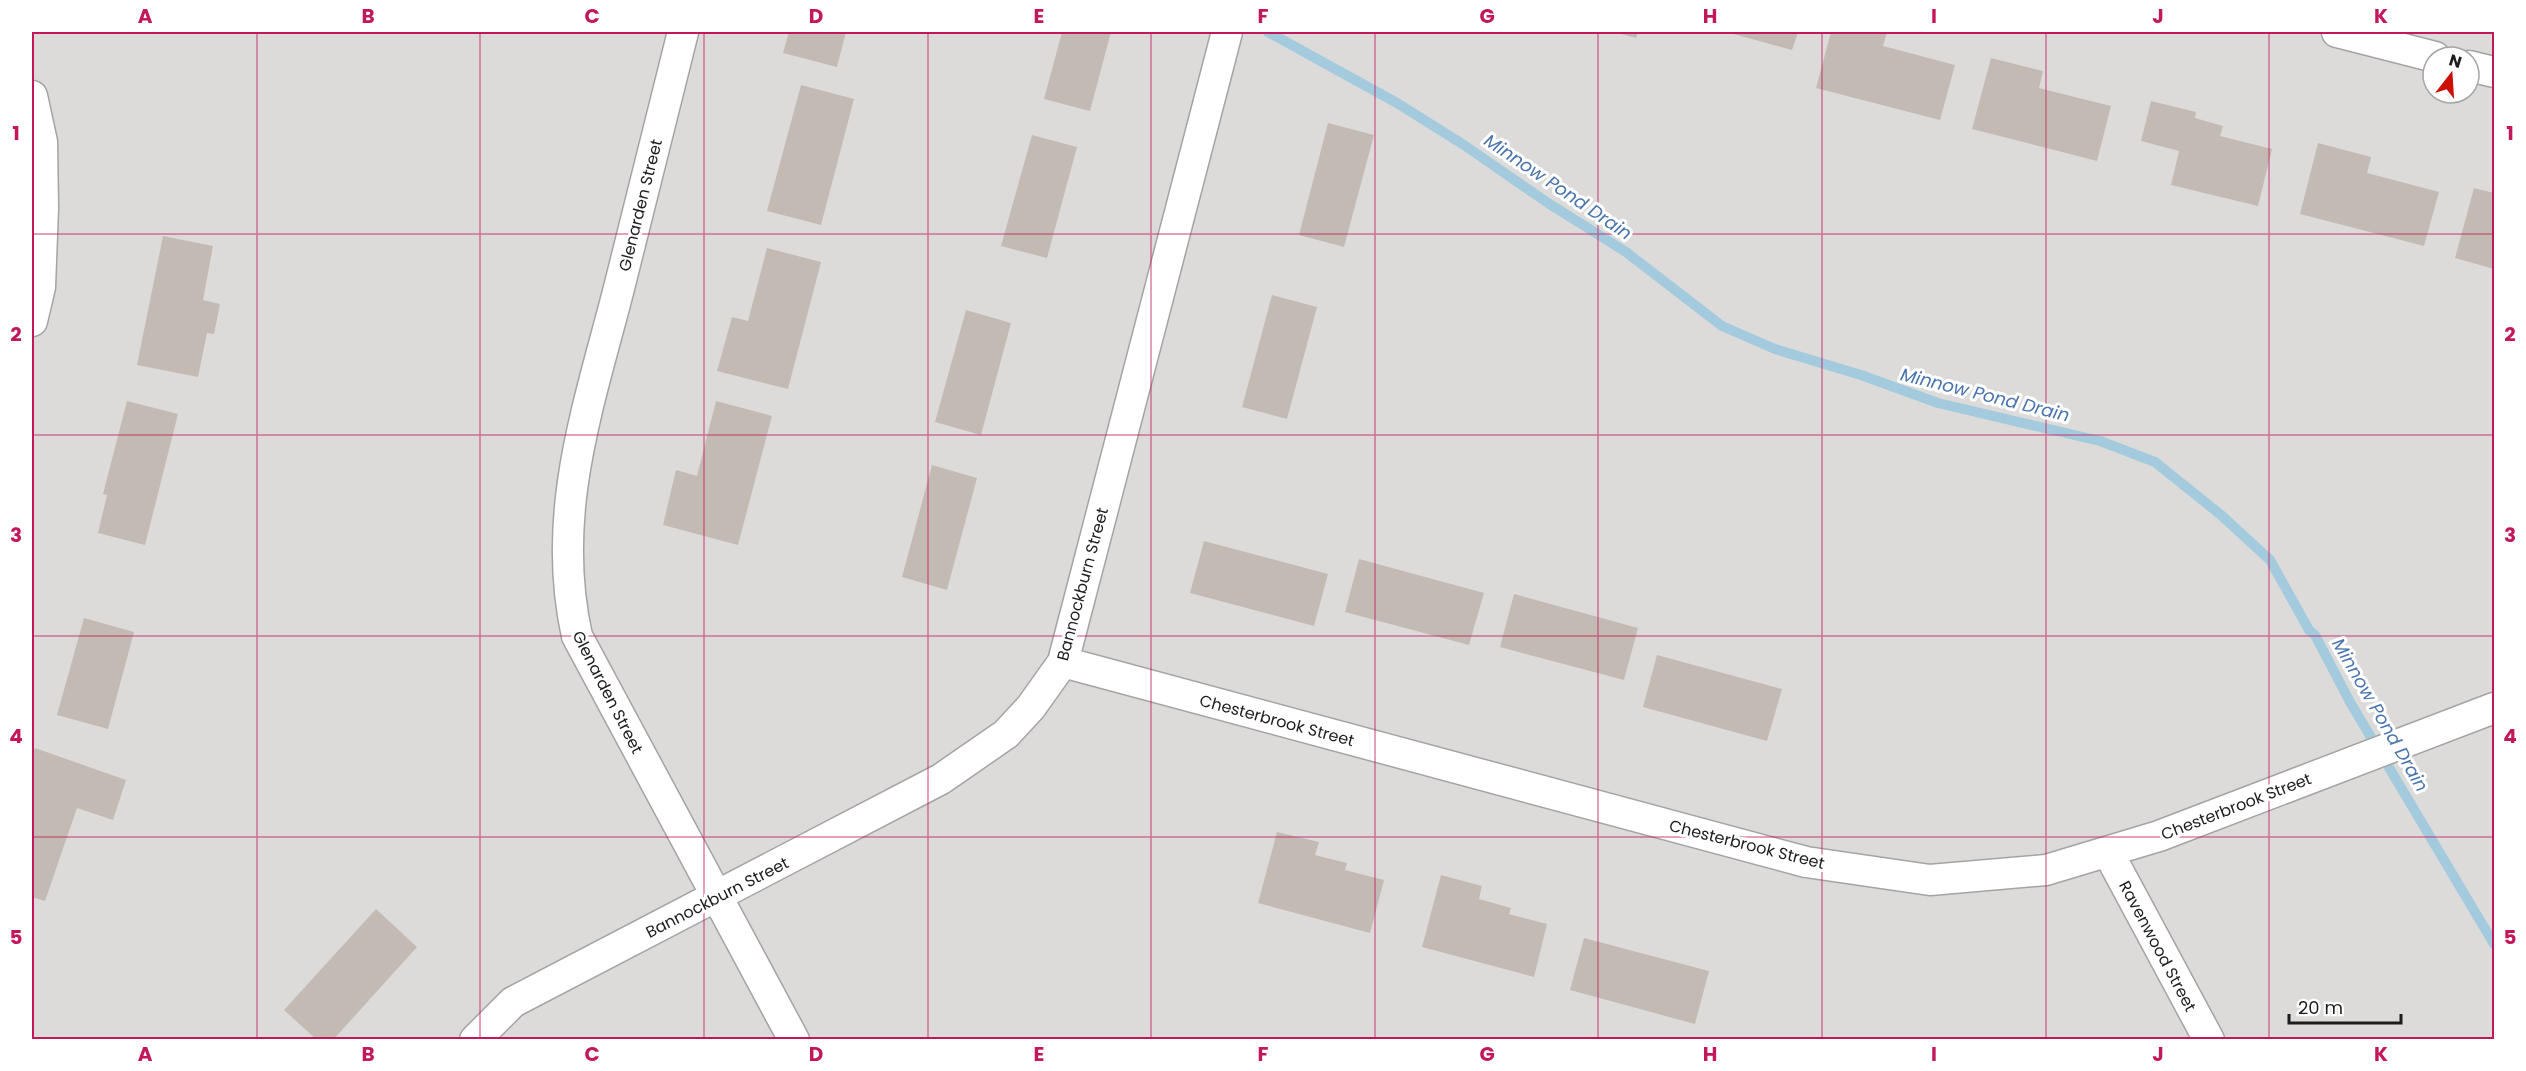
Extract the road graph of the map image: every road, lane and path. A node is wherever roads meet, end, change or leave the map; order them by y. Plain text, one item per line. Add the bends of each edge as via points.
1 (683, 32) edge
2 (2337, 32) edge
3 (1225, 38) edge
4 (2421, 53) edge
5 (32, 96) edge
6 (32, 321) edge
7 (1063, 662) junction
8 (2494, 708) edge
9 (2108, 852) junction
10 (716, 897) junction
11 (475, 1040) edge
12 (794, 1040) edge
13 (2209, 1040) edge

1 - 10 street, Glenarden Street via 575,456 566,542 570,604 577,636
2 - 4 street
3 - 7 street, Bannockburn Street
5 - 6 street via 42,142 43,208 40,287
7 - 9 street, Chesterbrook Street via 1806,862 1930,880 2046,870
7 - 10 street, Bannockburn Street via 1006,734 940,779
8 - 9 street, Chesterbrook Street
9 - 13 street, Ravenwood Street
10 - 11 street, Bannockburn Street via 513,1002
10 - 12 street, Glenarden Street

